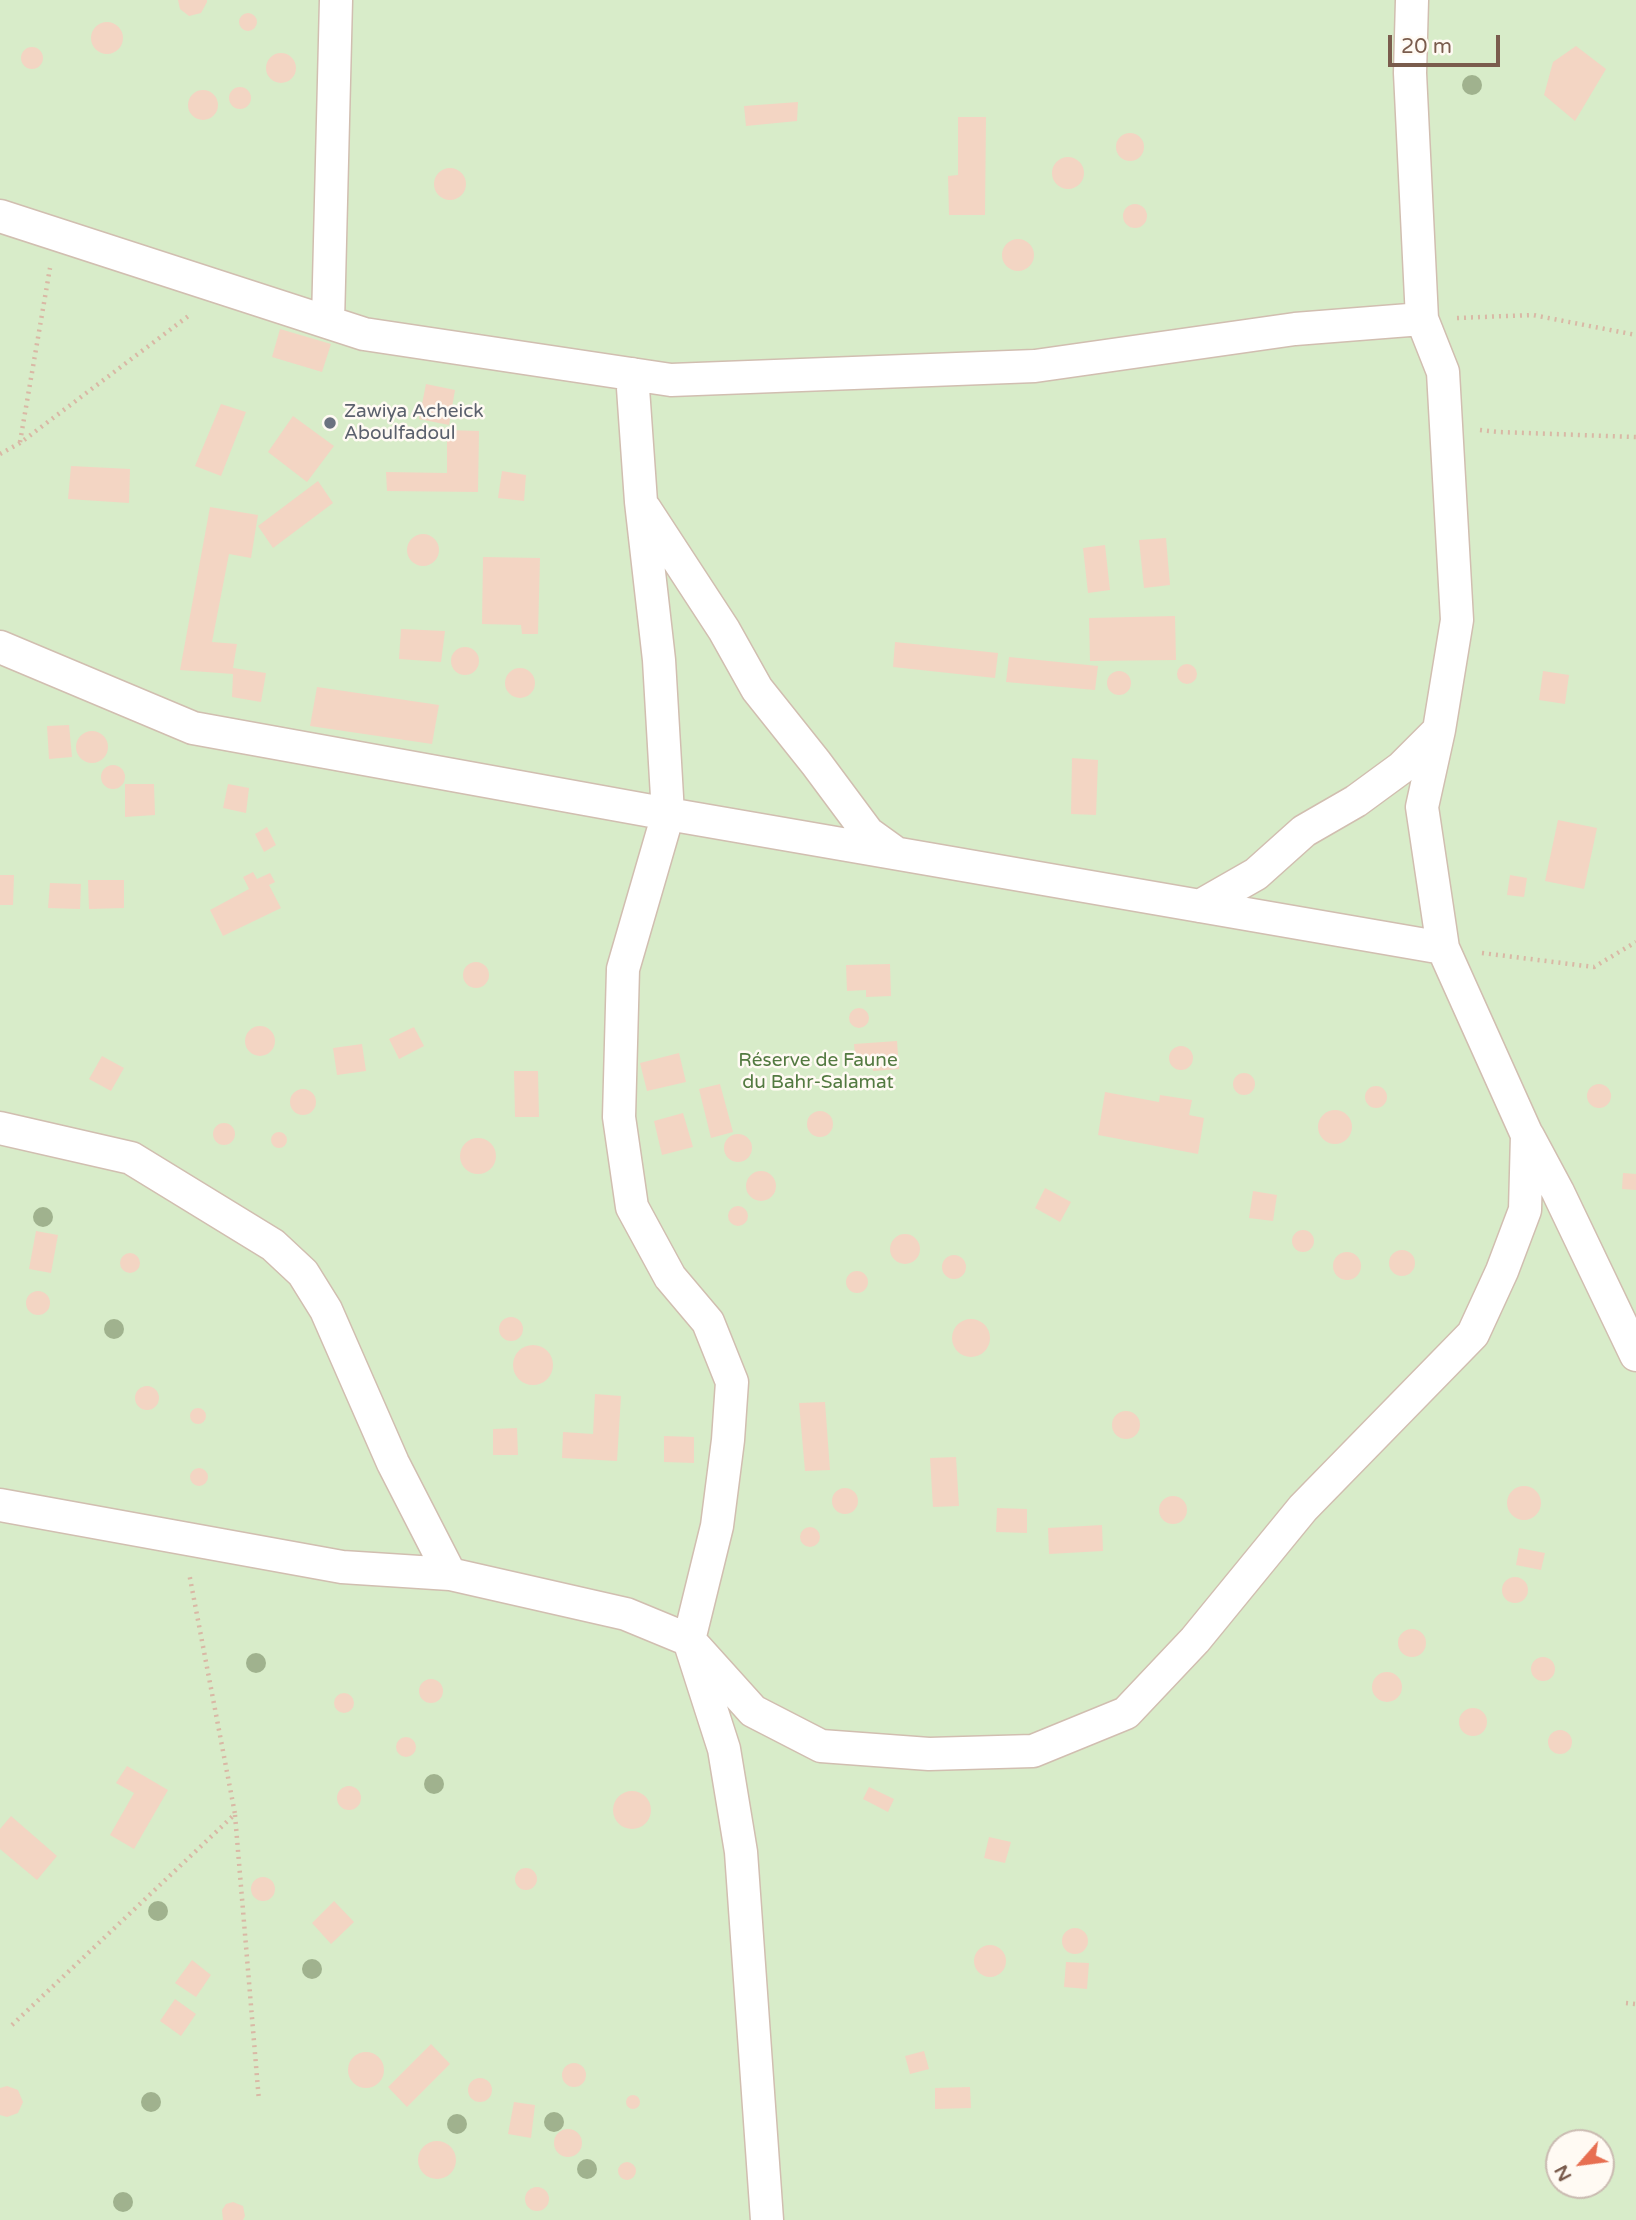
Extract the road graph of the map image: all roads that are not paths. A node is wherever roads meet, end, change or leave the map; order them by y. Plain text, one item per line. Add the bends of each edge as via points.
1 (336, 0) edge
2 (1412, 0) edge
3 (0, 216) edge
4 (1422, 319) junction
5 (328, 322) junction
6 (632, 374) junction
7 (641, 502) junction
8 (0, 647) edge
9 (1439, 730) junction
10 (668, 814) junction
11 (896, 853) junction
12 (1200, 906) junction
13 (1443, 948) junction
14 (0, 1128) edge
15 (1527, 1135) junction
16 (1636, 1355) edge
17 (0, 1505) edge
18 (450, 1574) junction
19 (689, 1640) junction
20 (767, 2220) edge

1 - 5 street
2 - 4 street via 1410,73
3 - 5 street
4 - 6 street via 1295,329 1035,366 671,380
4 - 9 street via 1443,372 1457,620
5 - 6 street via 364,334
6 - 7 street
7 - 10 street via 659,660
7 - 11 street via 757,689 868,833
8 - 10 street via 193,728
9 - 12 street via 1401,768 1304,831 1256,874
9 - 13 street via 1422,807
10 - 11 street
10 - 19 street via 623,969 620,1116 632,1208 670,1277 708,1322 732,1382 717,1526
11 - 12 street
12 - 13 street
13 - 15 street
14 - 18 street via 131,1158 273,1245 303,1273 326,1310 393,1463
15 - 16 street
15 - 19 street via 1525,1210 1473,1334 1303,1508 1195,1640 1126,1713 1033,1751 929,1754 821,1746 753,1711
17 - 18 street via 342,1567
18 - 19 street via 626,1614
19 - 20 street via 724,1749 741,1852

